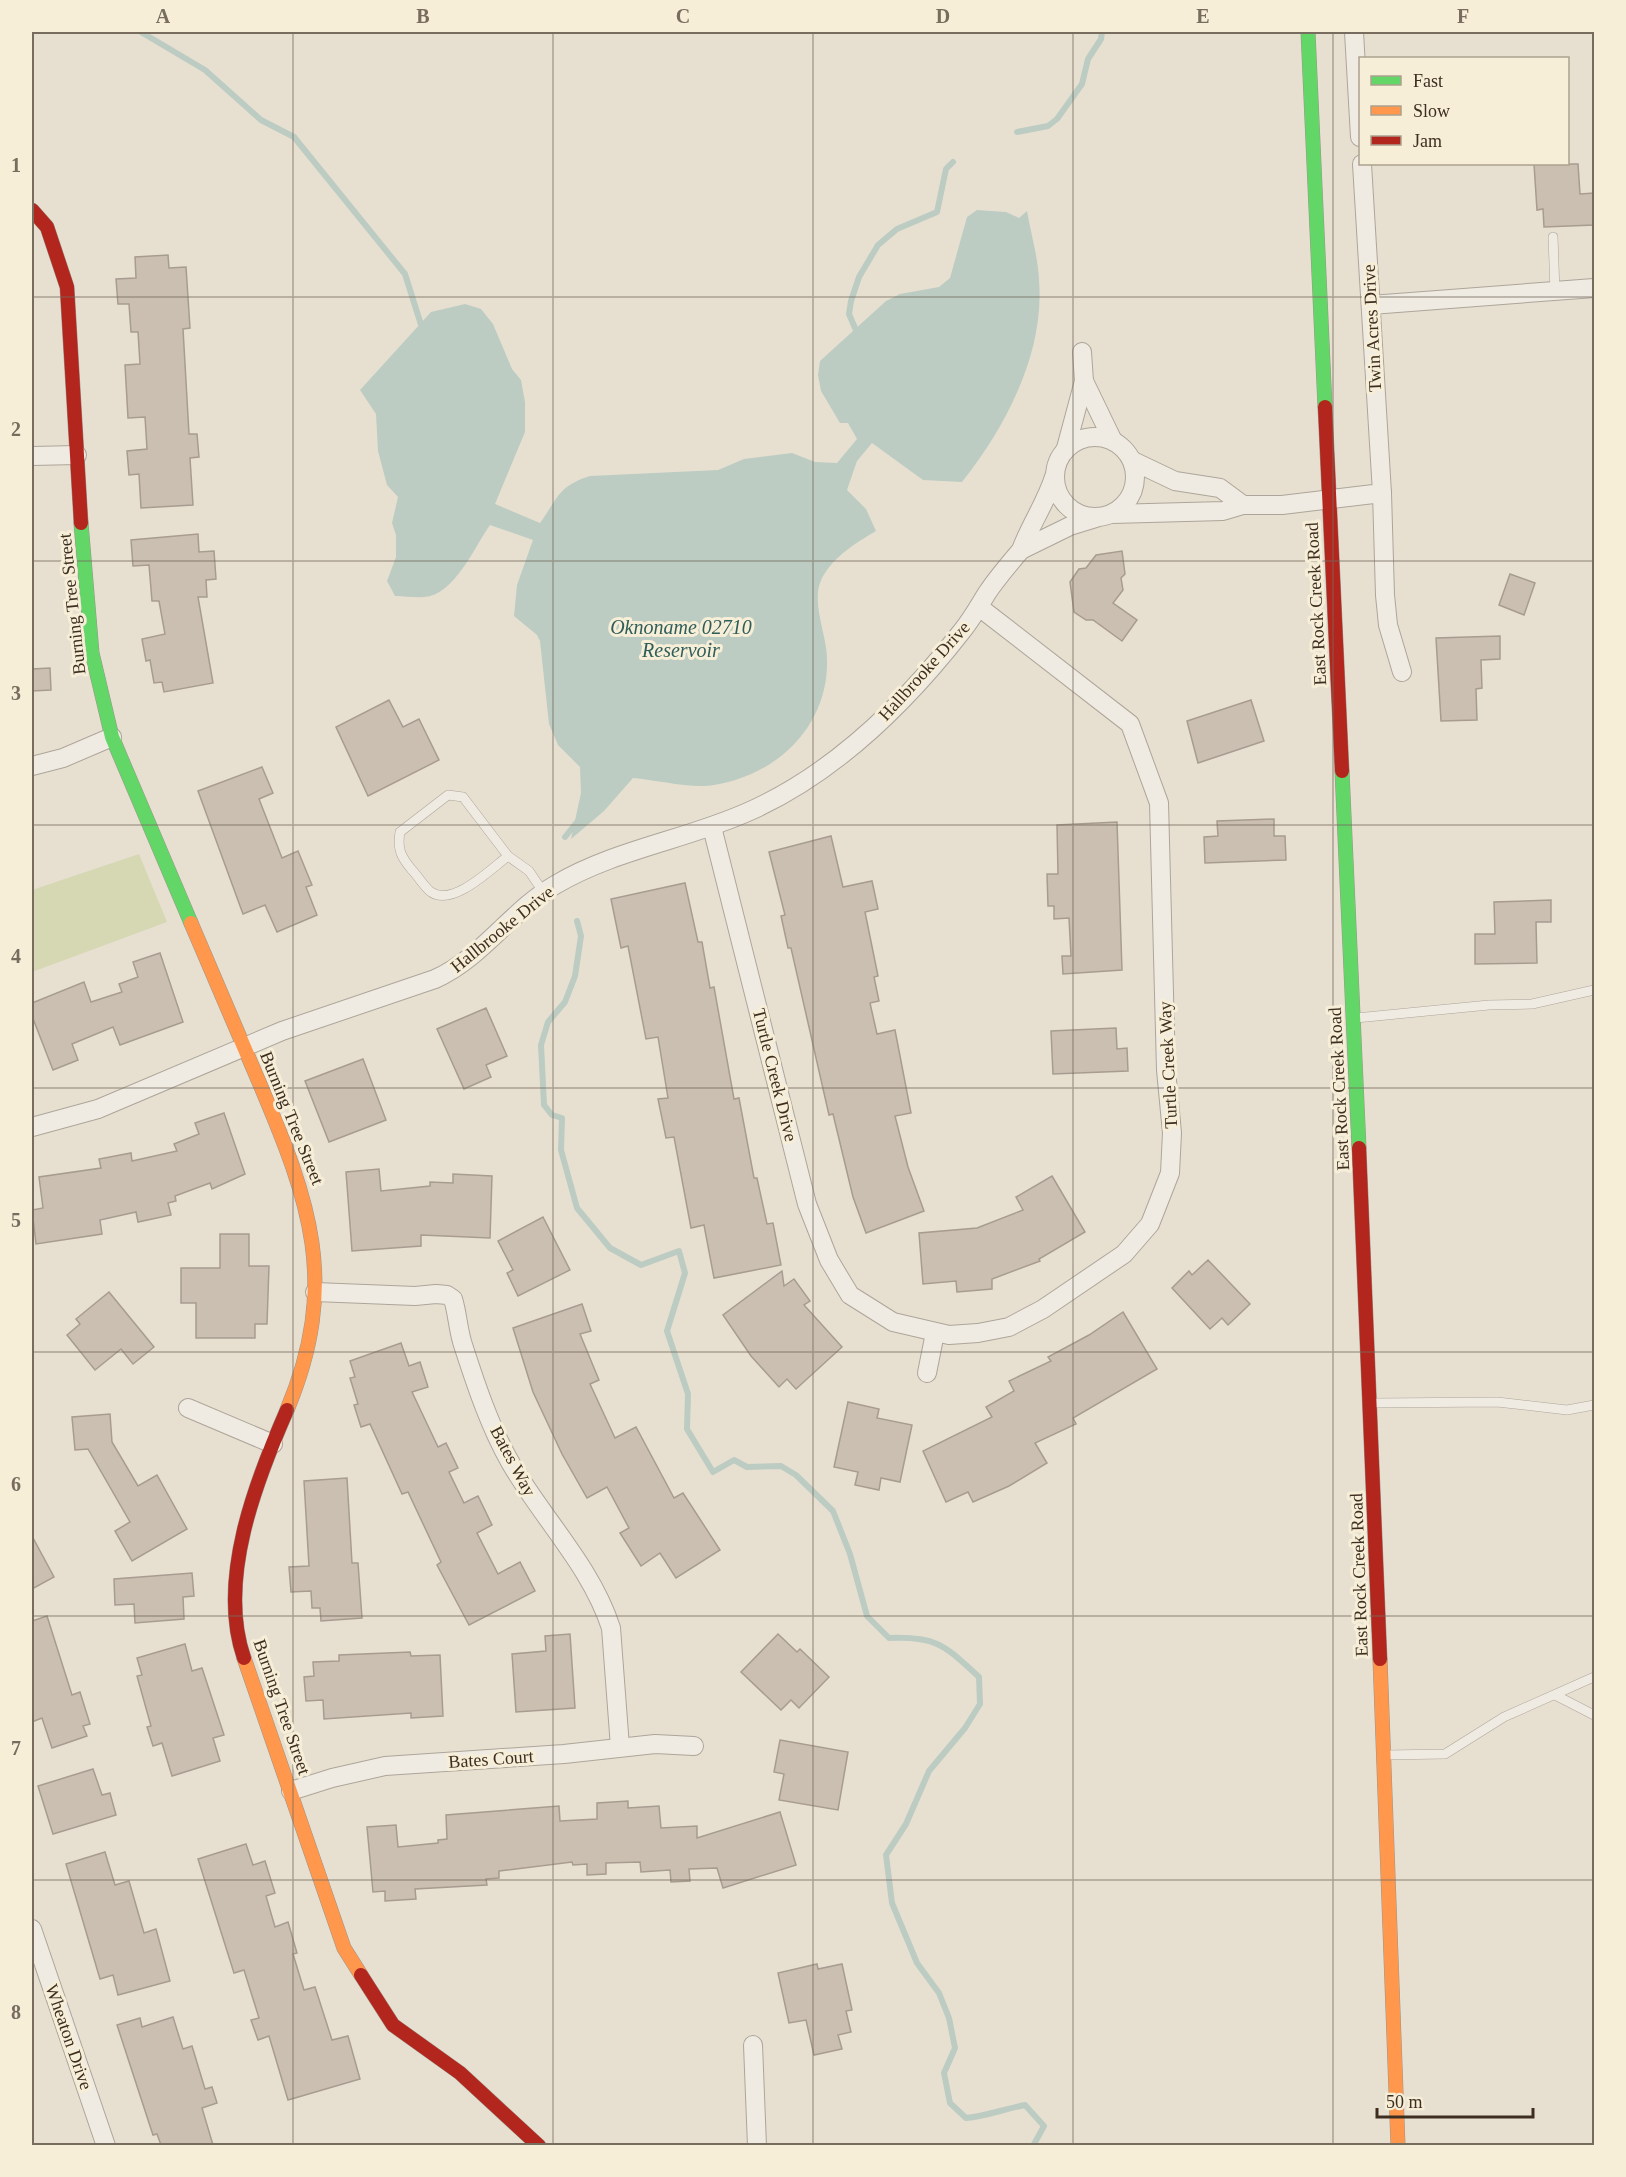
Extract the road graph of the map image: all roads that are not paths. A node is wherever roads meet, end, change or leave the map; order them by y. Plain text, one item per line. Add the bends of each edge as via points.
1 (1308, 32) edge
2 (1354, 32) edge
3 (1359, 120) edge
4 (1362, 165) edge
5 (32, 210) edge
6 (1553, 237) dead end
7 (1594, 288) edge
8 (1555, 291) junction
9 (1371, 304) junction
10 (1082, 352) dead end
11 (1084, 381) junction
12 (1113, 441) junction
13 (1066, 448) junction
14 (77, 455) junction
15 (32, 456) edge
16 (1133, 461) junction
17 (1054, 477) junction
18 (1382, 493) junction
19 (1330, 500) junction
20 (1243, 505) junction
21 (1105, 516) junction
22 (1021, 550) junction
23 (979, 607) junction
24 (1401, 672) dead end
25 (112, 737) junction
26 (32, 766) edge
27 (712, 826) junction
28 (508, 856) junction
29 (544, 893) junction
30 (1594, 990) edge
31 (1354, 1018) junction
32 (245, 1048) junction
33 (32, 1127) edge
34 (315, 1292) junction
35 (869, 1308) joint
36 (935, 1333) junction
37 (927, 1373) dead end
38 (1371, 1403) junction
39 (1594, 1405) edge
40 (188, 1408) dead end
41 (273, 1444) junction
42 (1594, 1677) edge
43 (1555, 1695) junction
44 (1594, 1714) edge
45 (694, 1746) dead end
46 (620, 1748) junction
47 (1384, 1755) junction
48 (291, 1791) junction
49 (32, 1929) edge
50 (753, 2045) dead end
51 (106, 2145) edge
52 (539, 2145) edge
53 (757, 2145) edge
54 (1398, 2145) edge

1 - 19 street, East Rock Creek Road
2 - 3 street
4 - 9 street, Twin Acres Drive
5 - 14 street, Burning Tree Street via 47,227 67,287
6 - 8 lane
7 - 8 street
8 - 9 street
9 - 18 street, Twin Acres Drive
10 - 11 street
11 - 12 street
11 - 13 street, Hallbrooke Drive
12 - 13 street via 1088,437
12 - 16 street
13 - 17 street, Hallbrooke Drive via 1057,461
14 - 15 street
14 - 25 street, Burning Tree Street via 92,653
16 - 20 street via 1175,481 1220,488
16 - 21 street via 1136,478 1131,496
17 - 21 street, Hallbrooke Drive via 1061,500 1072,511 1083,516
17 - 22 street, Hallbrooke Drive
18 - 19 street
18 - 24 street, Twin Acres Drive via 1388,626
19 - 20 street, Hallbrooke Drive
19 - 31 street, East Rock Creek Road
20 - 21 street, Hallbrooke Drive via 1223,511
21 - 22 street, Hallbrooke Drive via 1070,526
22 - 23 street, Hallbrooke Drive
23 - 27 street, Hallbrooke Drive via 932,668 846,752 786,793
23 - 36 street, Turtle Creek Way via 1130,724 1159,803 1166,1070 1172,1133 1170,1173 1150,1224 1124,1254 1043,1309 1009,1327 978,1333
25 - 26 street via 63,758
25 - 32 street, Burning Tree Street
27 - 29 street, Hallbrooke Drive via 609,859
27 - 35 street, Turtle Creek Drive via 817,1233 844,1287
28 - 28 lane via 463,797 448,795 400,832 398,846 404,860 431,892 463,890
28 - 29 lane via 530,871
29 - 32 street, Hallbrooke Drive via 454,970
30 - 31 lane via 1532,1004
31 - 38 street, East Rock Creek Road
32 - 33 street, Hallbrooke Drive via 99,1109
32 - 34 street, Burning Tree Street via 301,1183 312,1232
34 - 41 street, Burning Tree Street via 310,1343
34 - 46 street, Bates Way via 436,1294 453,1299 463,1347 508,1459 576,1559 606,1612 611,1628
35 - 36 street, Turtle Creek Way via 893,1322
36 - 37 street
38 - 39 lane via 1497,1402 1567,1410
38 - 47 street, East Rock Creek Road
40 - 41 street
41 - 48 street, Burning Tree Street via 241,1541 236,1603 240,1646
42 - 43 lane
43 - 44 lane
43 - 47 lane via 1504,1717 1445,1754
45 - 46 street, Bates Court via 655,1744
46 - 48 street, Bates Court via 385,1766
47 - 54 street, East Rock Creek Road
48 - 52 street, Burning Tree Street via 344,1948 393,2025 460,2073
49 - 51 street, Wheaton Drive
50 - 53 street

